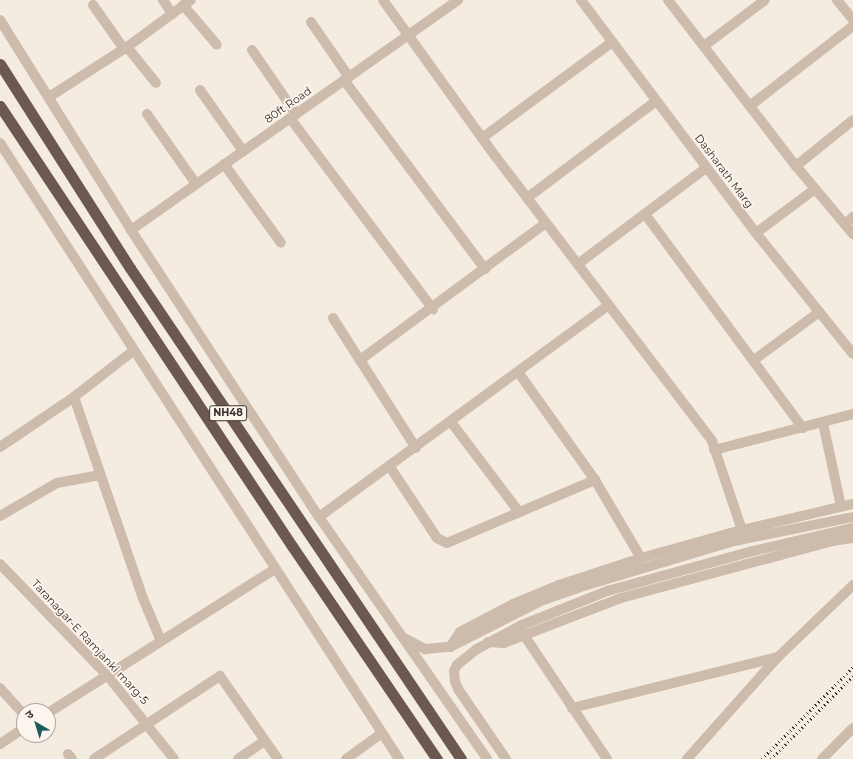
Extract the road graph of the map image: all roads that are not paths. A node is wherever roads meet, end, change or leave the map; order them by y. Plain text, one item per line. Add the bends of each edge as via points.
1 (163, 0) edge
2 (383, 0) edge
3 (458, 0) edge
4 (581, 0) edge
5 (668, 0) edge
6 (765, 0) edge
7 (837, 0) edge
8 (187, 2) edge
9 (93, 5) dead end
10 (172, 14) junction
11 (0, 20) edge
12 (853, 20) edge
13 (311, 22) dead end
14 (853, 26) edge
15 (409, 34) junction
16 (612, 42) junction
17 (217, 45) dead end
18 (704, 46) junction
19 (126, 48) junction
20 (252, 50) dead end
21 (0, 64) edge
22 (346, 78) junction
23 (156, 83) dead end
24 (200, 90) dead end
25 (49, 97) junction
26 (656, 101) junction
27 (750, 105) junction
28 (0, 106) edge
29 (147, 114) dead end
30 (293, 116) junction
31 (853, 120) edge
32 (482, 138) junction
33 (0, 143) edge
34 (243, 151) junction
35 (224, 164) junction
36 (796, 166) junction
37 (706, 168) junction
38 (196, 184) junction
39 (815, 188) junction
40 (527, 198) junction
41 (645, 214) junction
42 (849, 221) edge
43 (546, 223) junction
44 (131, 230) junction
45 (756, 233) junction
46 (853, 234) edge
47 (281, 243) dead end
48 (578, 264) junction
49 (485, 269) junction
50 (609, 305) junction
51 (433, 309) junction
52 (819, 312) junction
53 (333, 318) dead end
54 (133, 351) junction
55 (853, 354) edge
56 (754, 360) junction
57 (361, 362) junction
58 (518, 372) junction
59 (74, 397) junction
60 (853, 414) edge
61 (451, 422) junction
62 (823, 423) junction
63 (803, 428) junction
64 (0, 447) edge
65 (416, 448) junction
66 (714, 450) junction
67 (390, 467) junction
68 (100, 475) junction
69 (595, 480) junction
70 (853, 504) edge
71 (841, 506) junction
72 (519, 512) junction
73 (0, 516) edge
74 (319, 517) junction
75 (853, 517) edge
76 (853, 528) edge
77 (742, 530) junction
78 (853, 538) edge
79 (641, 558) junction
80 (0, 564) edge
81 (275, 569) junction
82 (853, 585) edge
83 (524, 635) junction
84 (403, 638) junction
85 (162, 641) junction
86 (488, 642) junction
87 (450, 646) junction
88 (778, 658) junction
89 (107, 675) junction
90 (0, 688) edge
91 (16, 706) edge
92 (56, 708) edge
93 (572, 708) junction
94 (147, 722) junction
95 (852, 732) edge
96 (16, 733) edge
97 (382, 733) junction
98 (265, 741) junction
99 (0, 744) edge
100 (94, 759) edge
101 (174, 759) edge
102 (238, 759) edge
103 (278, 759) edge
104 (346, 759) edge
105 (399, 759) edge
106 (437, 759) edge
107 (461, 759) edge
108 (487, 759) edge
109 (506, 759) edge
110 (608, 759) edge
111 (687, 759) edge
112 (822, 759) edge

1 - 10 street
2 - 15 street
3 - 15 street, 80ft Road
4 - 16 street, Dasharath Marg
5 - 18 street
6 - 18 street
7 - 12 street
8 - 10 street
8 - 17 street
9 - 19 street
10 - 19 street
11 - 25 street
13 - 22 street
14 - 27 street
15 - 22 street, 80ft Road
15 - 32 street
16 - 26 street, Dasharath Marg
16 - 32 street
18 - 27 street
19 - 23 street
19 - 25 street
20 - 30 street
21 - 107 highway, NH48 via 130,268
22 - 30 street, 80ft Road
22 - 49 street
24 - 34 street
25 - 44 street
26 - 37 street, Dasharath Marg
26 - 40 street
27 - 36 street
28 - 106 highway, NH48 via 292,546
29 - 38 street
30 - 34 street, 80ft Road
30 - 51 street
31 - 36 street
32 - 40 street
33 - 54 street
34 - 35 street, 80ft Road
35 - 38 street, 80ft Road
35 - 47 street
36 - 39 street
37 - 41 street
37 - 45 street, Dasharath Marg
38 - 44 street, 80ft Road
39 - 42 street
39 - 45 street
40 - 43 street
41 - 48 street
41 - 56 street
42 - 46 street
43 - 48 street
43 - 49 street
44 - 74 street
45 - 52 street, Dasharath Marg
48 - 50 street
49 - 51 street
50 - 58 street
50 - 66 street via 712,441
51 - 57 street via 360,360
52 - 55 street, Dasharath Marg
52 - 56 street
53 - 57 street
54 - 59 street
54 - 81 street
56 - 63 street
57 - 65 street
58 - 61 street
58 - 69 street
59 - 64 street
59 - 68 street
60 - 62 street
61 - 65 street
61 - 72 street
62 - 63 street
62 - 71 street
63 - 66 street
65 - 67 street
66 - 77 street
67 - 72 street via 437,538 447,543
67 - 74 street
68 - 73 street via 57,483
68 - 85 street via 142,596
69 - 72 street
69 - 79 street
70 - 71 street
71 - 77 street
74 - 84 street
75 - 87 street via 734,542 577,588 543,600
76 - 86 street via 753,551 622,587 553,612
77 - 79 street
78 - 83 street via 832,541 621,598
79 - 87 street via 513,604 460,632
80 - 89 street, Taranagar-E Ramjanki marg-5
81 - 85 street
81 - 97 street
82 - 88 street
83 - 86 street via 504,644
83 - 93 street
84 - 87 street via 425,649
84 - 108 street
85 - 89 street
86 - 109 street via 457,665 454,671 455,680 458,689
88 - 93 street
88 - 111 street
89 - 92 street
89 - 94 street, Taranagar-E Ramjanki marg-5
90 - 91 street
93 - 110 street
94 - 98 street via 220,676
94 - 100 street
94 - 101 street, Taranagar-E Ramjanki marg-5
95 - 112 street
96 - 99 street
97 - 104 street
97 - 105 street
98 - 102 street
98 - 103 street

